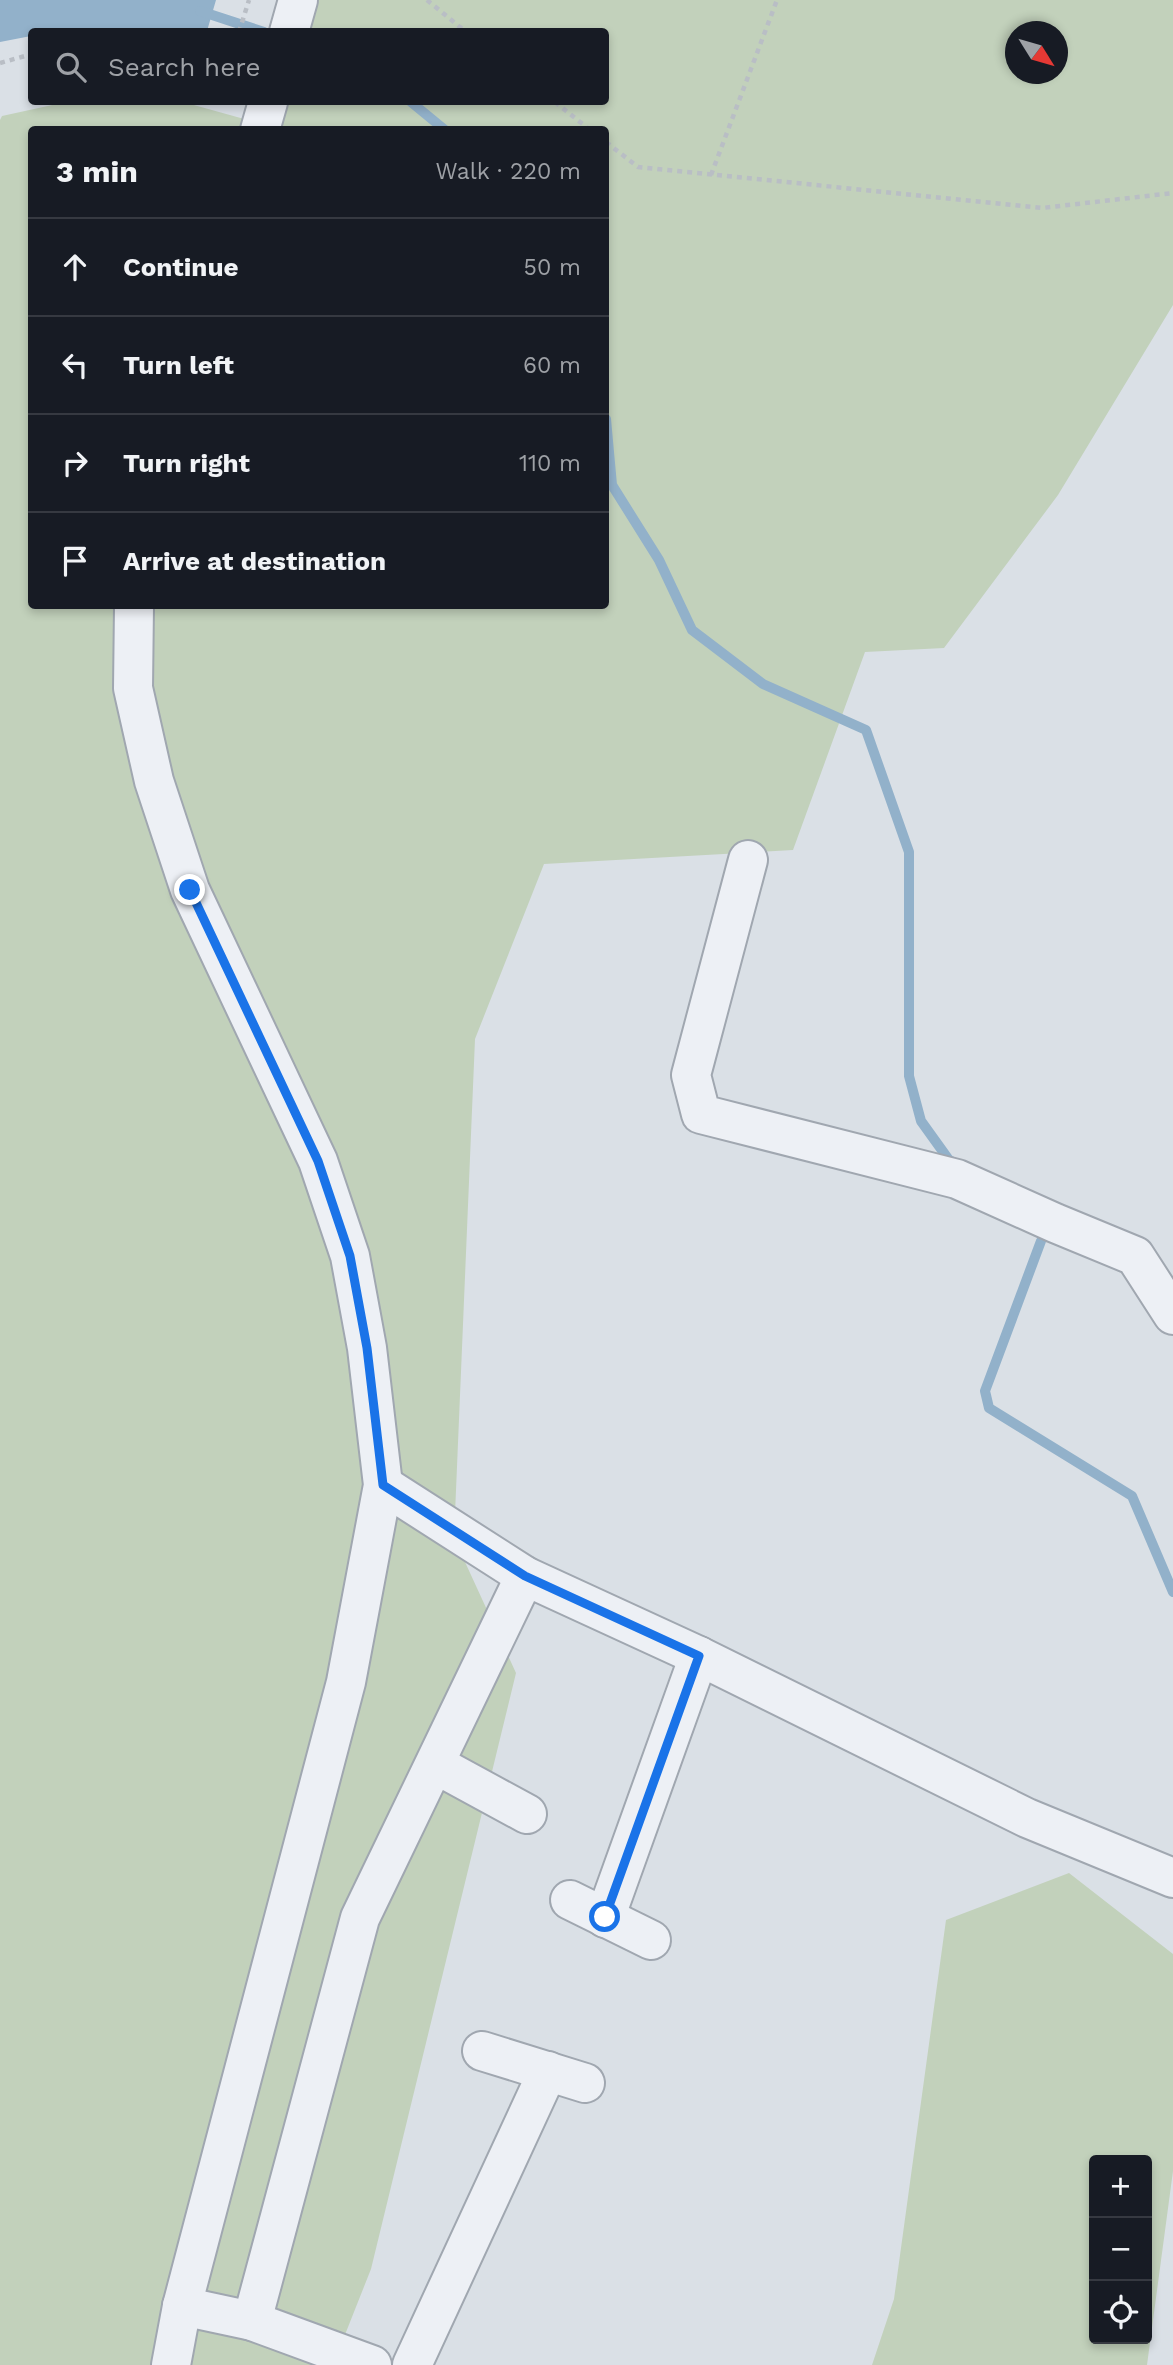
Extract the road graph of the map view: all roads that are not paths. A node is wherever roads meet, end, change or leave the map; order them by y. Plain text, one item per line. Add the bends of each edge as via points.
1 (298, 0) edge
2 (290, 28) edge
3 (134, 609) edge
4 (748, 860) dead end
5 (1173, 1315) edge
6 (383, 1485) junction
7 (525, 1576) junction
8 (699, 1656) junction
9 (435, 1764) junction
10 (527, 1814) dead end
11 (1173, 1878) edge
12 (570, 1900) dead end
13 (605, 1917) junction
14 (651, 1940) dead end
15 (482, 2051) dead end
16 (548, 2071) junction
17 (584, 2083) dead end
18 (182, 2306) junction
19 (252, 2321) junction
20 (171, 2365) edge
21 (372, 2365) edge
22 (412, 2365) edge

1 - 2 street
3 - 6 street via 133,688 154,781 190,890 318,1161 350,1256 367,1348
4 - 5 street via 691,1075 701,1114 957,1178 1135,1256
6 - 7 street
6 - 18 street via 346,1682
7 - 8 street
7 - 9 street
8 - 11 street via 1027,1818
8 - 13 street
9 - 10 street
9 - 19 street via 360,1918
12 - 13 street
13 - 14 street
15 - 16 street
16 - 17 street
16 - 22 street
18 - 19 street
18 - 20 street
19 - 21 street

